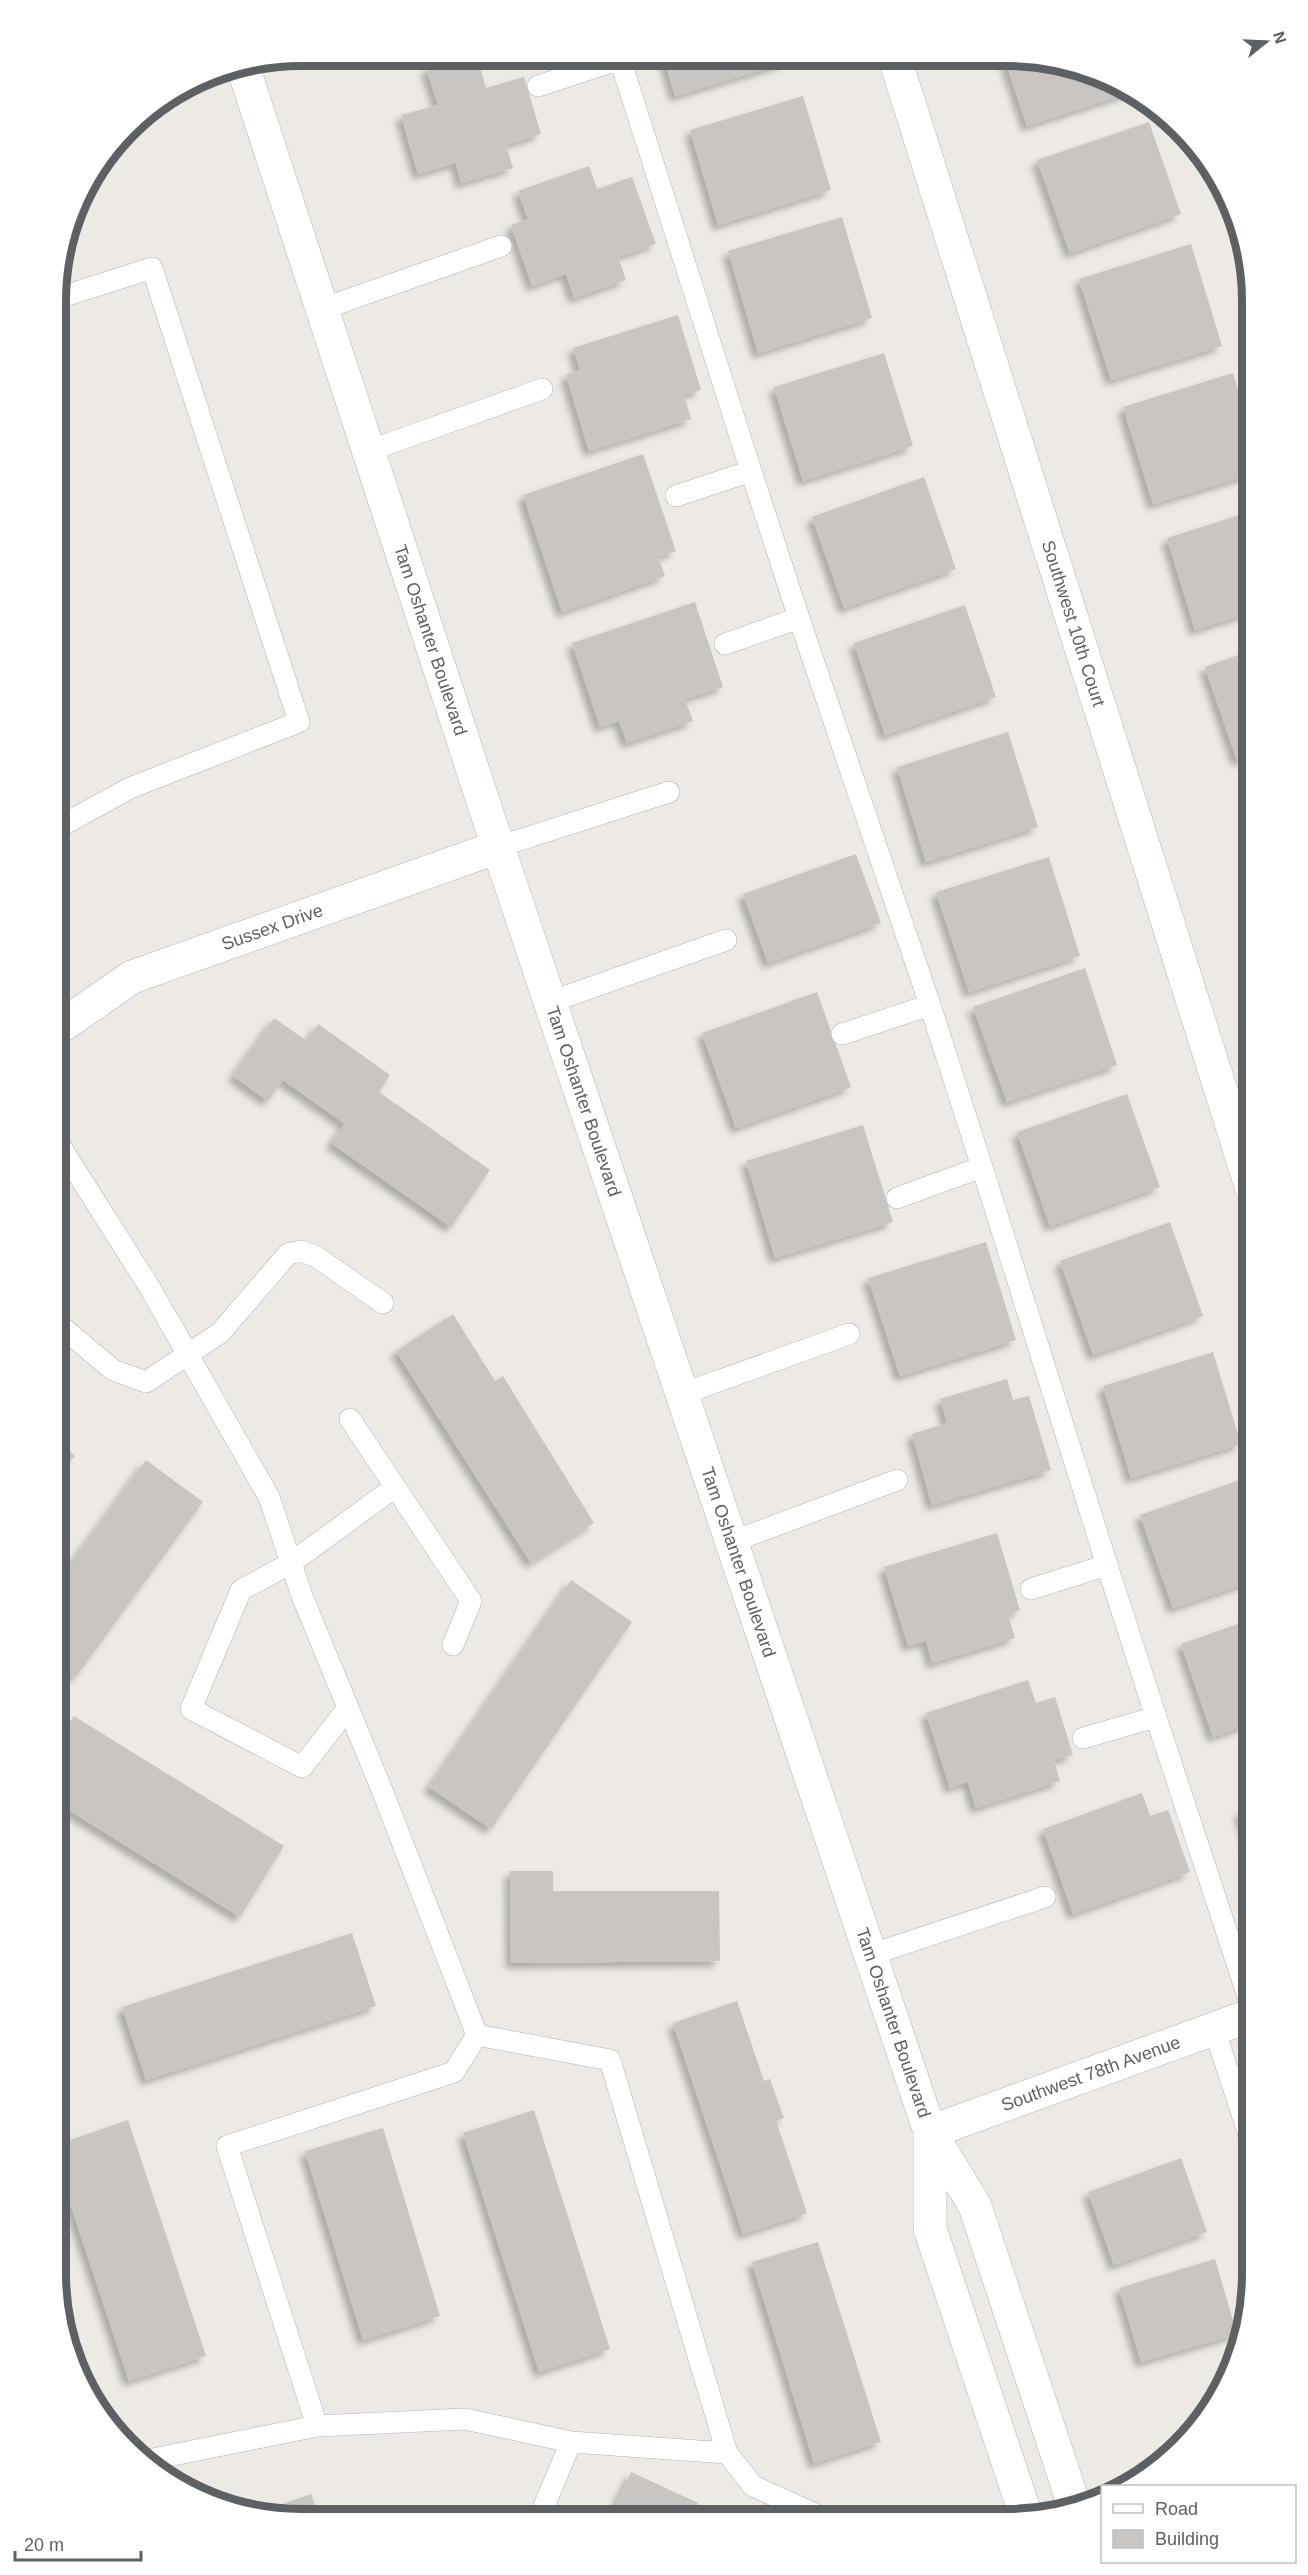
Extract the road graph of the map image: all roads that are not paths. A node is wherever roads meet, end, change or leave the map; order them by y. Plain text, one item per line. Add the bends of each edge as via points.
1 (597, 66) edge
2 (623, 66) edge
3 (897, 66) edge
4 (245, 73) edge
5 (538, 86) dead end
6 (501, 246) dead end
7 (66, 295) edge
8 (322, 309) junction
9 (542, 389) dead end
10 (368, 451) junction
11 (751, 471) junction
12 (676, 496) dead end
13 (799, 618) junction
14 (725, 644) dead end
15 (669, 792) dead end
16 (66, 823) edge
17 (498, 847) junction
18 (726, 940) dead end
19 (550, 1002) junction
20 (930, 1005) junction
21 (66, 1023) edge
22 (842, 1034) dead end
23 (66, 1155) edge
24 (1242, 1157) edge
25 (982, 1167) junction
26 (897, 1198) dead end
27 (383, 1303) dead end
28 (66, 1330) edge
29 (849, 1334) dead end
30 (188, 1355) junction
31 (682, 1394) junction
32 (350, 1419) dead end
33 (897, 1480) dead end
34 (395, 1487) junction
35 (731, 1542) junction
36 (291, 1563) junction
37 (1107, 1564) junction
38 (1031, 1589) dead end
39 (453, 1645) dead end
40 (348, 1708) junction
41 (1156, 1717) junction
42 (1083, 1738) dead end
43 (1045, 1897) dead end
44 (870, 1955) junction
45 (1242, 1979) edge
46 (1242, 2019) edge
47 (1214, 2029) junction
48 (477, 2036) junction
49 (1242, 2114) edge
50 (930, 2132) junction
51 (317, 2426) junction
52 (571, 2442) junction
53 (728, 2452) junction
54 (156, 2458) edge
55 (1072, 2500) edge
56 (1023, 2508) edge
57 (543, 2509) edge
58 (804, 2509) edge

1 - 5 lane
2 - 11 lane
3 - 24 street, Southwest 10th Court
4 - 8 street, Tam Oshanter Boulevard
6 - 8 lane
7 - 16 lane via 152,268 299,722 129,788
8 - 10 street, Tam Oshanter Boulevard
9 - 10 lane
10 - 17 street, Tam Oshanter Boulevard
11 - 12 lane
11 - 13 lane
13 - 14 lane
13 - 20 lane
15 - 17 lane
17 - 19 street, Tam Oshanter Boulevard
17 - 21 street, Sussex Drive via 132,977
18 - 19 lane
19 - 31 street, Tam Oshanter Boulevard
20 - 22 lane
20 - 25 lane
23 - 30 lane
25 - 26 lane
25 - 37 lane
27 - 30 lane via 315,1256 300,1251 288,1254 220,1333
28 - 30 lane via 113,1370 146,1382
29 - 31 lane
30 - 36 lane via 269,1497
31 - 35 street, Tam Oshanter Boulevard
32 - 34 lane
33 - 35 lane
34 - 36 lane
34 - 39 lane via 471,1601
35 - 44 street, Tam Oshanter Boulevard
36 - 40 lane
36 - 40 lane via 241,1590 191,1709 302,1767
37 - 38 lane
37 - 41 lane
40 - 48 lane
41 - 42 lane
41 - 45 lane
43 - 44 lane
44 - 50 street, Tam Oshanter Boulevard
46 - 47 street, Southwest 78th Avenue
47 - 49 lane
47 - 50 street, Southwest 78th Avenue
48 - 51 lane via 454,2072 227,2146
48 - 53 lane via 610,2060
50 - 55 street, Tam Oshanter Boulevard via 975,2206
50 - 56 street, Tam Oshanter Boulevard via 930,2229
51 - 52 lane via 465,2418
51 - 54 lane
52 - 53 lane
52 - 57 lane
53 - 58 lane via 753,2486

